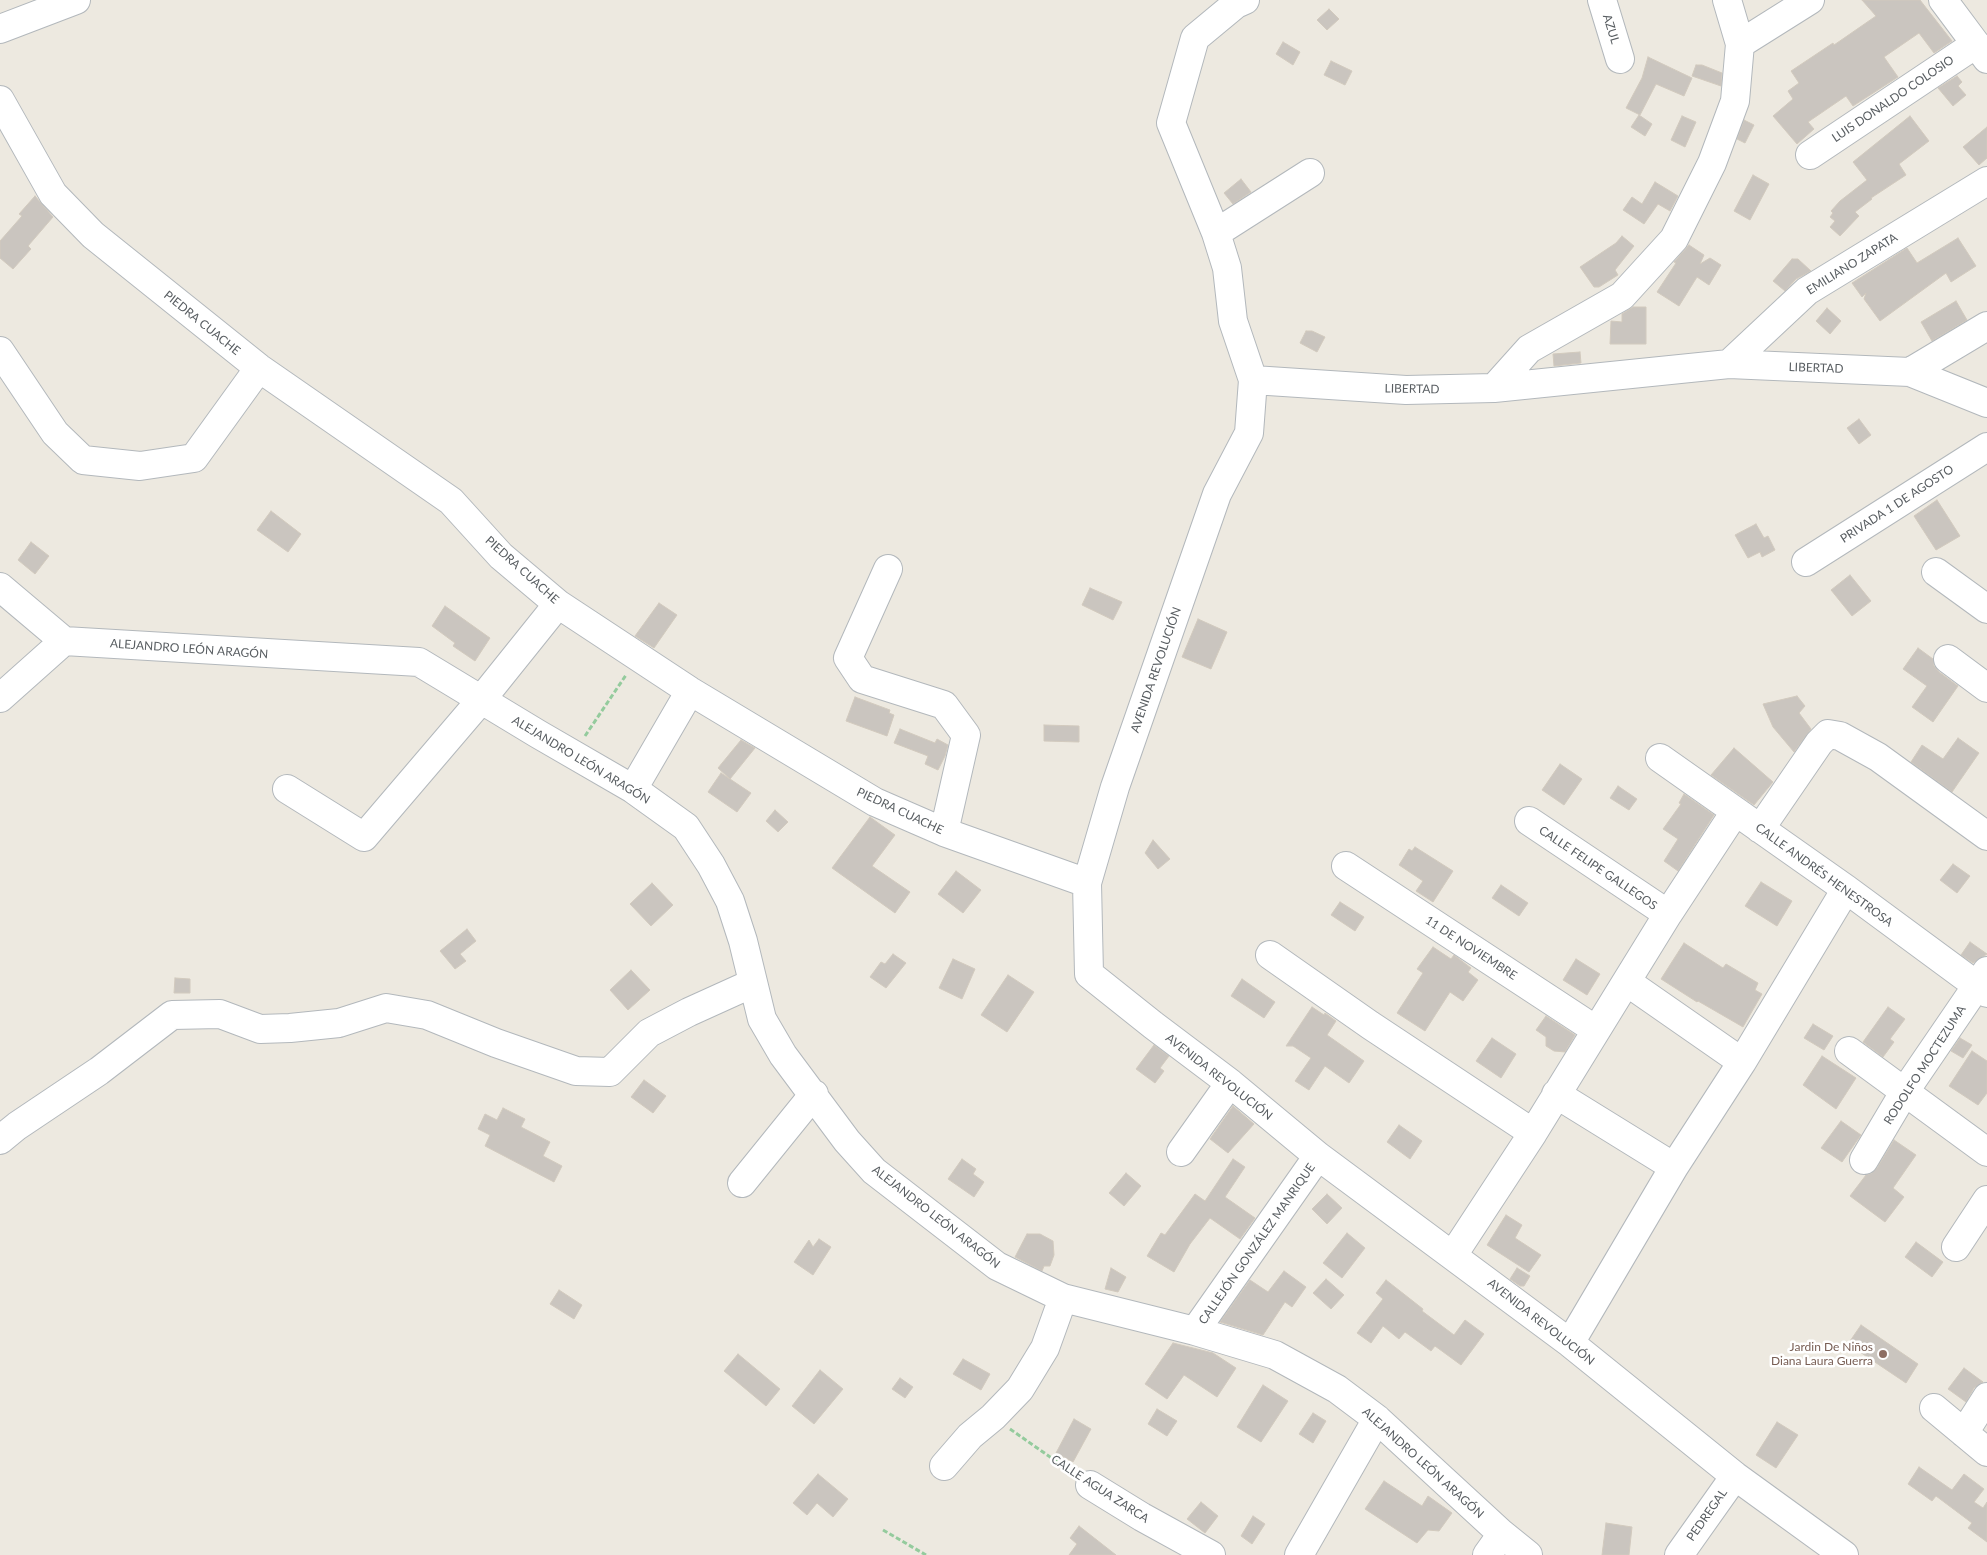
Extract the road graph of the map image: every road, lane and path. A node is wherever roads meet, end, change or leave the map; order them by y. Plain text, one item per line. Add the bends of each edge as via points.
1 (76, 0) edge
2 (1245, 0) edge
3 (1602, 0) edge
4 (1727, 0) edge
5 (1810, 0) edge
6 (1943, 0) edge
7 (0, 29) edge
8 (1740, 44) junction
9 (1981, 51) edge
10 (1620, 59) dead end
11 (0, 100) edge
12 (1810, 155) dead end
13 (1310, 173) dead end
14 (1987, 181) edge
15 (1216, 233) junction
16 (1987, 326) edge
17 (0, 352) edge
18 (1729, 364) junction
19 (259, 368) junction
20 (1910, 372) junction
21 (1253, 380) junction
22 (1494, 388) junction
23 (1987, 403) edge
24 (1987, 447) edge
25 (1806, 562) dead end
26 (888, 569) dead end
27 (1936, 572) dead end
28 (0, 587) edge
29 (558, 604) junction
30 (1987, 609) edge
31 (64, 641) junction
32 (638, 658) junction
33 (1948, 659) dead end
34 (1987, 688) edge
35 (690, 691) junction
36 (0, 698) edge
37 (481, 700) junction
38 (572, 754) junction
39 (1660, 758) dead end
40 (287, 789) dead end
41 (633, 789) junction
42 (1735, 812) junction
43 (1529, 821) dead end
44 (1760, 829) junction
45 (944, 832) junction
46 (1987, 836) edge
47 (1346, 866) dead end
48 (1087, 883) junction
49 (1846, 889) junction
50 (1668, 914) junction
51 (1270, 955) dead end
52 (1627, 982) junction
53 (753, 983) junction
54 (1984, 983) edge
55 (1596, 1030) junction
56 (1848, 1051) dead end
57 (1742, 1062) junction
58 (1230, 1083) junction
59 (1905, 1091) junction
60 (814, 1094) junction
61 (1556, 1094) junction
62 (1533, 1133) junction
63 (0, 1140) edge
64 (1181, 1152) dead end
65 (1987, 1152) edge
66 (1318, 1156) junction
67 (1864, 1160) dead end
68 (1674, 1167) junction
69 (742, 1183) dead end
70 (1987, 1200) edge
71 (1956, 1247) dead end
72 (1454, 1255) junction
73 (1062, 1298) junction
74 (1195, 1331) junction
75 (1570, 1343) junction
76 (1987, 1397) edge
77 (1934, 1408) dead end
78 (993, 1417) junction
79 (1377, 1419) junction
80 (1964, 1433) junction
81 (1987, 1452) edge
82 (944, 1466) dead end
83 (1735, 1476) junction
84 (1090, 1485) joint
85 (883, 1530) dead end
86 (1494, 1544) edge
87 (926, 1555) edge
88 (1211, 1555) edge
89 (1299, 1555) edge
90 (1528, 1555) edge
91 (1679, 1555) edge
92 (1844, 1555) edge

1 - 7 street
2 - 15 street via 1195,38 1171,123
3 - 10 street, AZUL
4 - 8 street
5 - 8 street
6 - 9 street
8 - 22 street via 1735,102 1712,163 1674,239 1622,296 1529,350
9 - 12 street, LUIS DONALDO COLOSIO
11 - 19 street, PIEDRA CUACHE via 53,194 93,235
13 - 15 street
14 - 18 street, EMILIANO ZAPATA via 1807,291
15 - 21 street via 1227,268 1234,321
16 - 20 street
17 - 19 street via 55,433 83,460 140,466 194,458
18 - 20 street, LIBERTAD
18 - 22 street, LIBERTAD
19 - 29 street, PIEDRA CUACHE via 451,501 501,556
20 - 23 street, LIBERTAD
21 - 22 street, LIBERTAD via 1406,390
21 - 48 street, AVENIDA REVOLUCIÓN via 1249,433 1214,503 1115,786
24 - 25 street, PRIVADA 1 DE AGOSTO
26 - 45 street via 848,658 862,679 944,705 966,735
27 - 30 street
28 - 31 street
29 - 32 street, PIEDRA CUACHE
29 - 37 street
31 - 36 street
31 - 37 street, ALEJANDRO LEÓN ARAGÓN via 419,662
32 - 35 street, PIEDRA CUACHE
32 - 38 path
33 - 34 street
35 - 41 street
35 - 45 street, PIEDRA CUACHE via 875,802
37 - 38 street, ALEJANDRO LEÓN ARAGÓN
37 - 40 street via 364,837
38 - 41 street, ALEJANDRO LEÓN ARAGÓN
39 - 42 street, CALLE ANDRÉS HENESTROSA
41 - 53 street, ALEJANDRO LEÓN ARAGÓN via 686,827 712,865 730,901
42 - 44 street, CALLE ANDRÉS HENESTROSA
42 - 50 street
43 - 50 street, CALLE FELIPE GALLEGOS
44 - 46 street via 1828,734 1840,736 1878,757
44 - 49 street, CALLE ANDRÉS HENESTROSA
45 - 48 street, PIEDRA CUACHE
47 - 55 street, 11 DE NOVIEMBRE
48 - 58 street, AVENIDA REVOLUCIÓN via 1089,974 1152,1026
49 - 54 street, CALLE ANDRÉS HENESTROSA
49 - 57 street
50 - 52 street
51 - 62 street
52 - 55 street
52 - 57 street
53 - 60 street, ALEJANDRO LEÓN ARAGÓN via 762,1019 783,1055
53 - 63 street via 648,1033 610,1072 576,1071 427,1015 386,1008 339,1023 260,1029 220,1014 172,1015
54 - 59 street, RODOLFO MOCTEZUMA
55 - 61 street
56 - 59 street
57 - 68 street
58 - 64 street
58 - 66 street, AVENIDA REVOLUCIÓN
59 - 65 street
59 - 67 street, RODOLFO MOCTEZUMA
60 - 69 street
60 - 73 street, ALEJANDRO LEÓN ARAGÓN via 847,1141 874,1171 997,1266
61 - 62 street
61 - 68 street
62 - 72 street
66 - 72 street, AVENIDA REVOLUCIÓN
66 - 74 street, CALLEJÓN GONZÁLEZ MANRIQUE
68 - 75 street
70 - 71 street
72 - 75 street, AVENIDA REVOLUCIÓN
73 - 74 street, ALEJANDRO LEÓN ARAGÓN
73 - 78 street via 1045,1348 1020,1389
74 - 79 street, ALEJANDRO LEÓN ARAGÓN via 1275,1355 1337,1389
75 - 83 street, AVENIDA REVOLUCIÓN
76 - 80 street
77 - 80 street
78 - 82 street via 970,1436
78 - 84 path, CALLE AGUA ZARCA
79 - 86 street, ALEJANDRO LEÓN ARAGÓN
79 - 89 street
80 - 81 street
83 - 91 street, PEDREGAL
83 - 92 street, AVENIDA REVOLUCIÓN
84 - 88 street, CALLE AGUA ZARCA
85 - 87 path
86 - 90 street, ALEJANDRO LEÓN ARAGÓN

